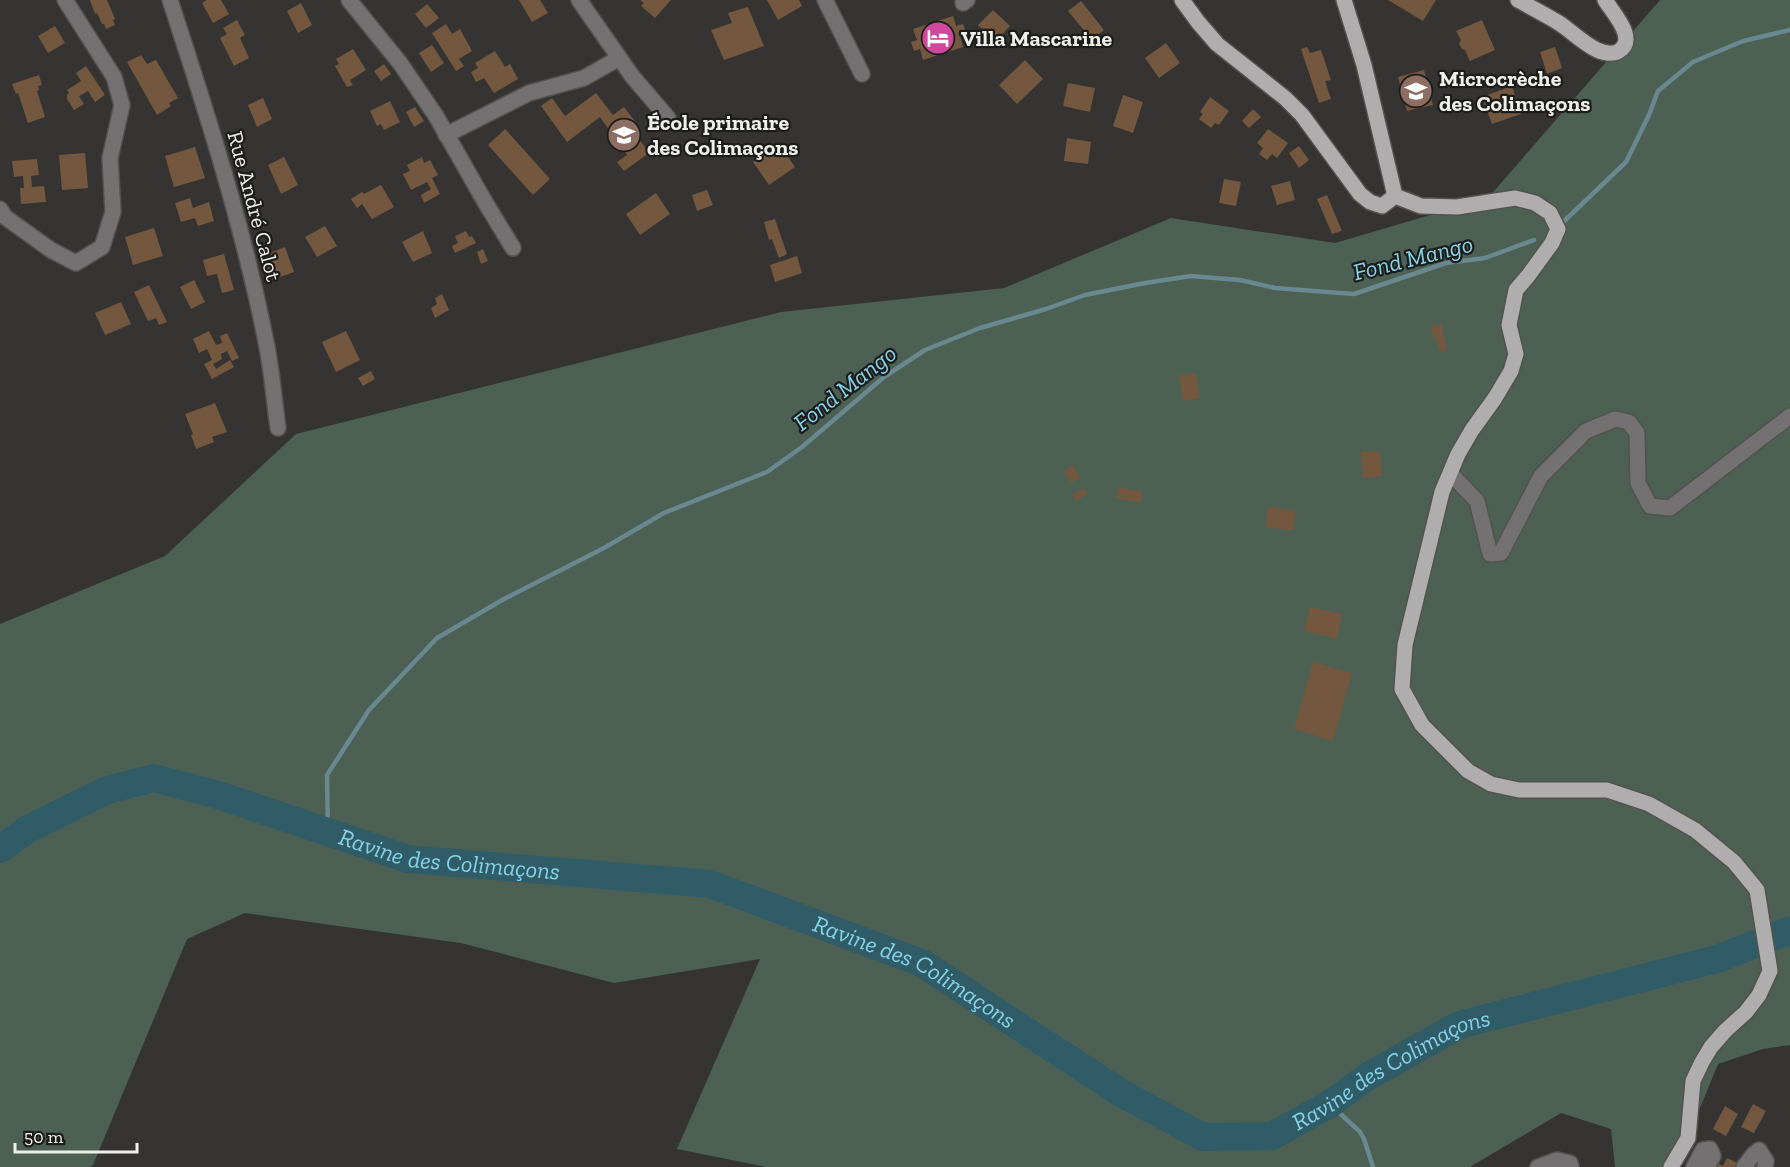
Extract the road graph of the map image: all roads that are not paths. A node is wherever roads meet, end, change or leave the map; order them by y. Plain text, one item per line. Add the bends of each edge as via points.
1 (65, 0) edge
2 (170, 0) edge
3 (348, 0) edge
4 (579, 0) edge
5 (825, 0) edge
6 (1182, 0) edge
7 (1344, 0) edge
8 (1518, 0) edge
9 (1605, 0) edge
10 (619, 58) junction
11 (862, 74) dead end
12 (668, 118) dead end
13 (446, 135) junction
14 (1395, 196) junction
15 (0, 209) edge
16 (513, 248) dead end
17 (1790, 416) edge
18 (278, 428) dead end
19 (1450, 473) junction
20 (1538, 1167) edge
21 (1571, 1167) edge
22 (1671, 1167) edge
23 (1694, 1167) edge
24 (1707, 1167) edge
25 (1744, 1167) edge
26 (1765, 1167) edge

1 - 15 street via 114,77 122,105 110,158 113,212 102,247 76,263 51,250 5,217
2 - 18 street, Rue André Calot via 243,241 267,344
3 - 13 street via 400,63
4 - 10 street
5 - 11 street
6 - 14 main road via 1217,44 1302,114 1360,194 1382,206
7 - 14 main road
8 - 9 main road via 1594,49 1615,53 1623,48 1626,32
10 - 12 street
10 - 13 street via 584,78 529,93
13 - 16 street
14 - 19 main road via 1420,206 1457,207 1515,198 1535,203 1550,213 1558,229 1516,290 1509,325 1516,354 1511,371 1472,430
17 - 19 street via 1670,508 1650,506 1638,483 1637,433 1629,422 1615,419 1586,431 1541,476 1501,553 1490,554 1477,501
19 - 22 main road via 1405,645 1402,688 1422,725 1468,771 1491,784 1519,790 1607,790 1650,804 1695,830 1734,862 1757,890 1770,970 1759,995 1702,1062 1693,1081 1688,1138
20 - 21 street via 1557,1160 1570,1163
23 - 24 street via 1703,1150 1710,1149 1713,1156
25 - 26 street via 1758,1150 1766,1161

